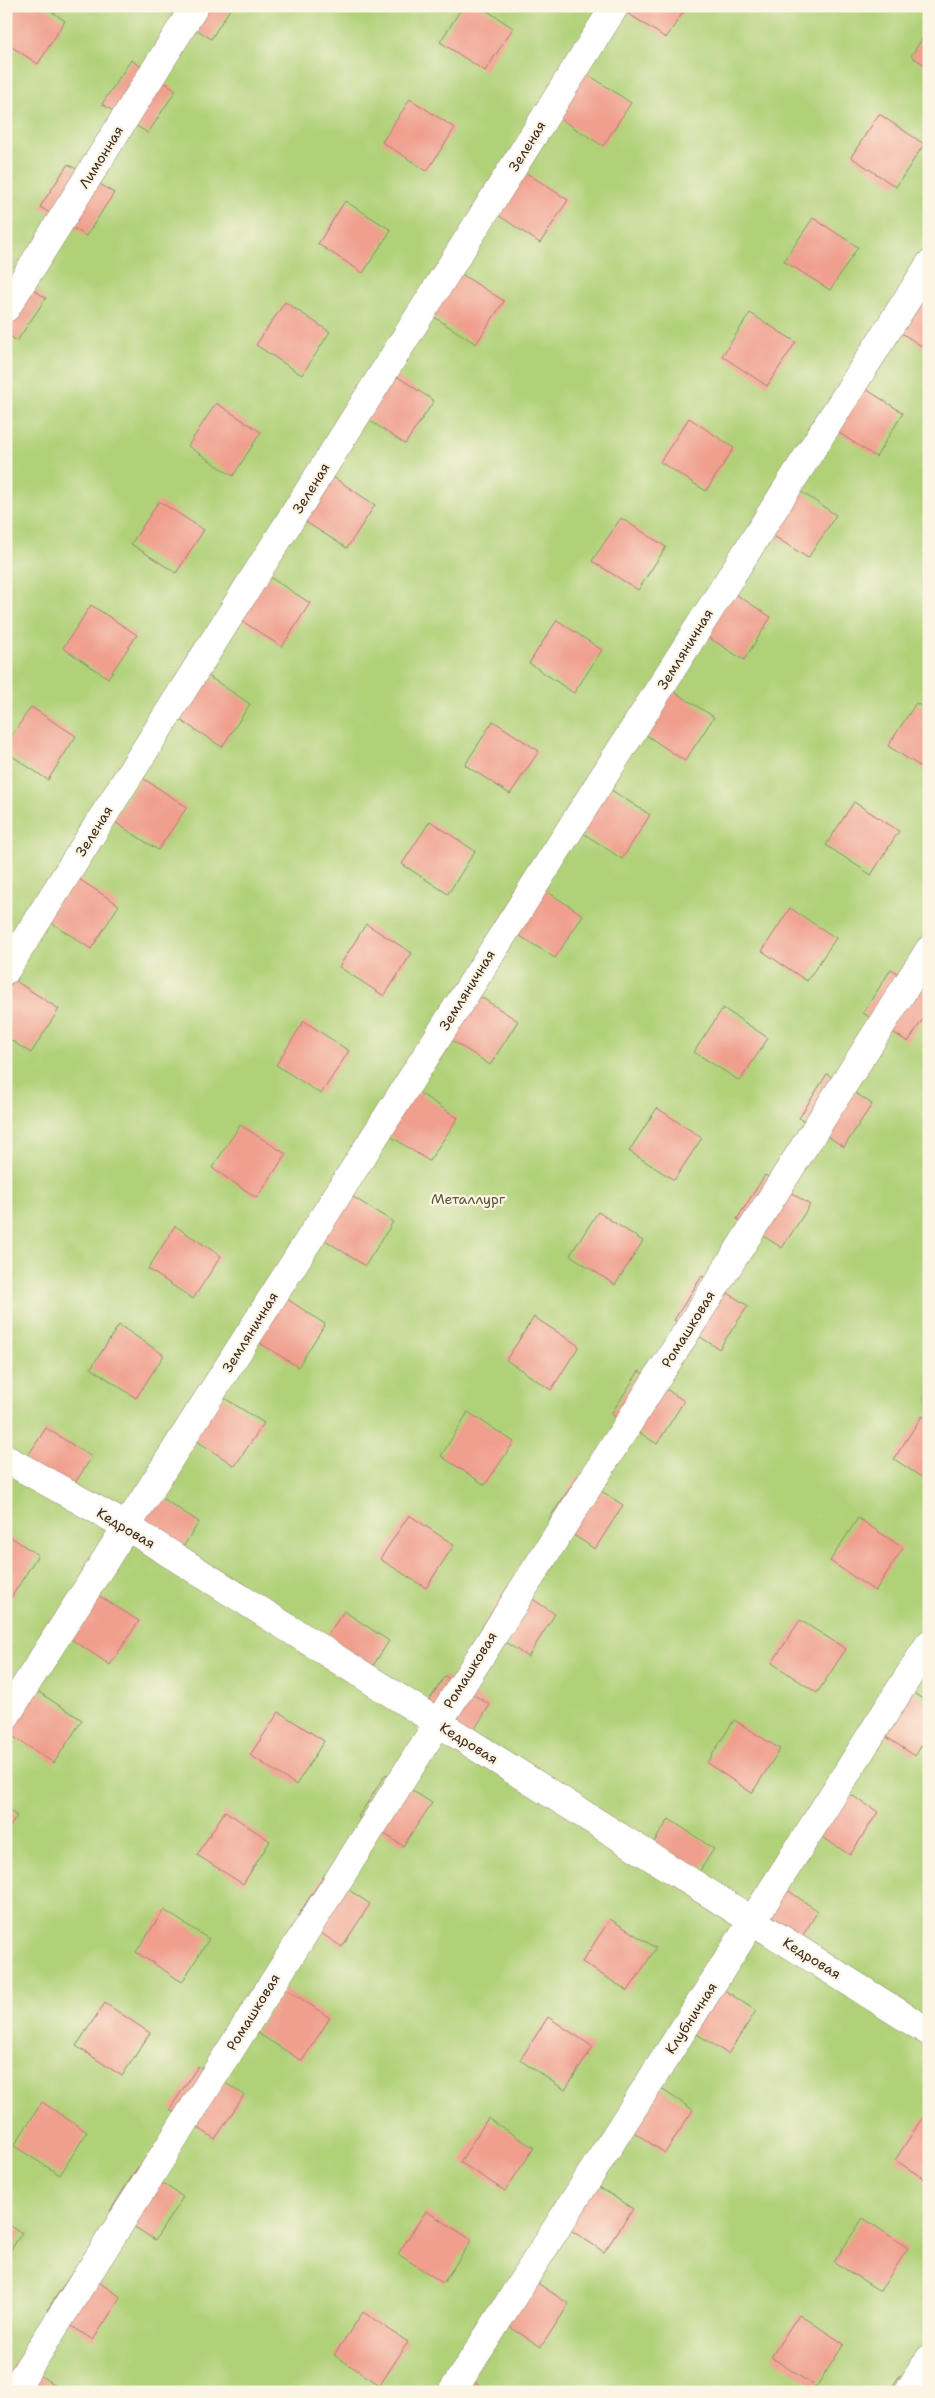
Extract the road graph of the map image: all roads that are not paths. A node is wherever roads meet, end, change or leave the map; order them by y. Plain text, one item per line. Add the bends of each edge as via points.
1 (195, 6) edge
2 (615, 6) edge
3 (929, 265) edge
4 (6, 308) edge
5 (929, 950) edge
6 (6, 970) edge
7 (6, 1459) edge
8 (126, 1526) junction
9 (929, 1644) edge
10 (6, 1716) edge
11 (436, 1723) junction
12 (753, 1920) junction
13 (929, 2032) edge
14 (929, 2359) edge
15 (13, 2392) edge
16 (452, 2392) edge
17 (908, 2392) edge

1 - 4 street, Лимонная
2 - 6 street, Зеленая
3 - 8 street, Земляничная
5 - 11 street, Ромашковая
7 - 8 street, Кедровая
8 - 10 street, Земляничная
8 - 11 street, Кедровая
9 - 12 street, Клубничная
11 - 12 street, Кедровая
11 - 15 street, Ромашковая
12 - 13 street, Кедровая
12 - 16 street, Клубничная
14 - 17 street

